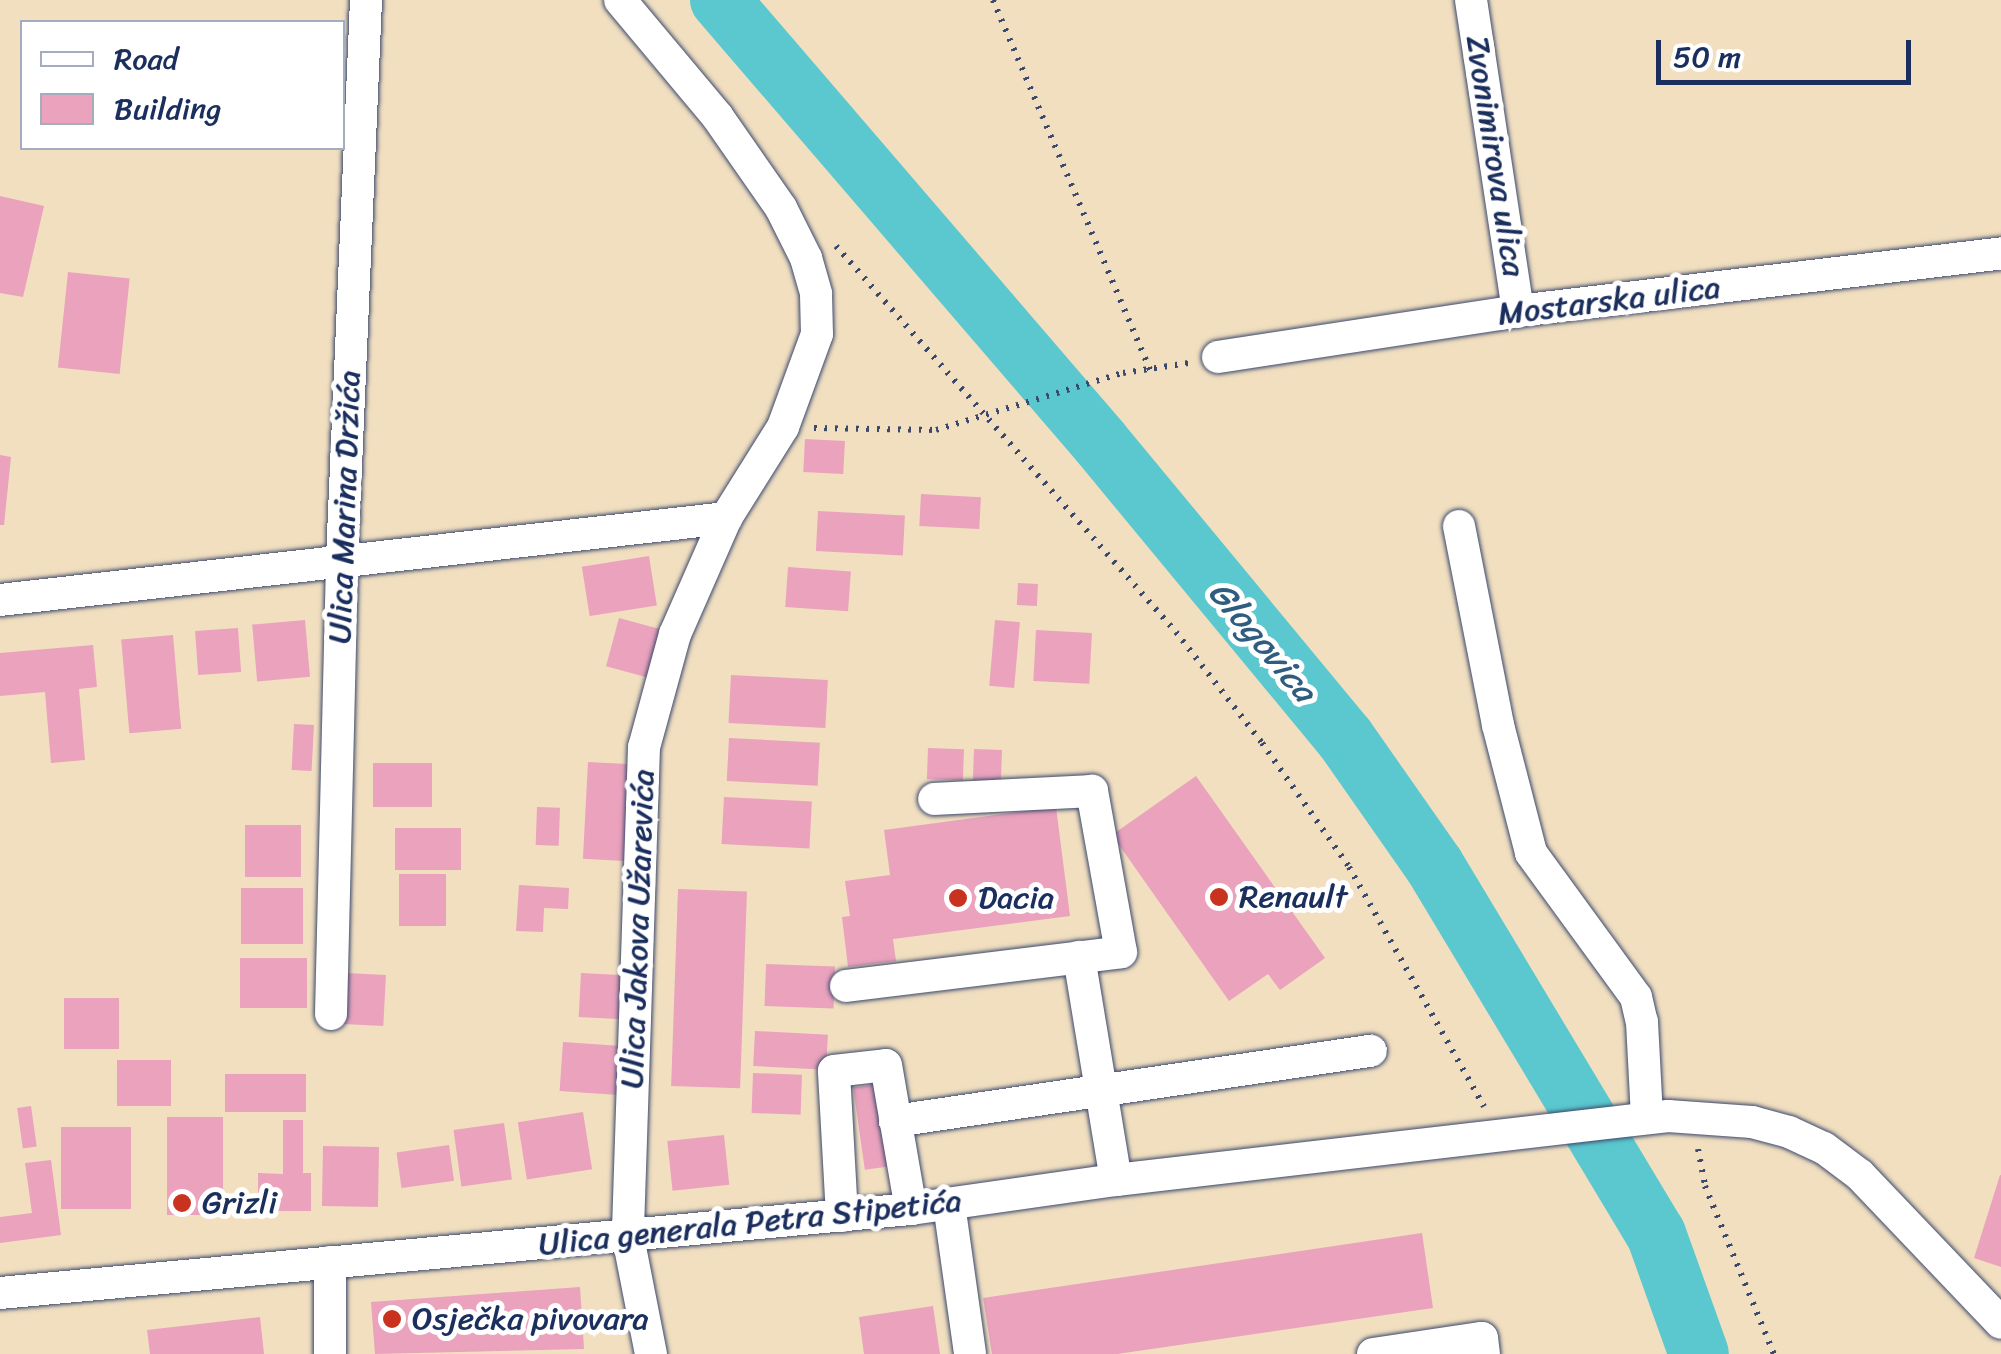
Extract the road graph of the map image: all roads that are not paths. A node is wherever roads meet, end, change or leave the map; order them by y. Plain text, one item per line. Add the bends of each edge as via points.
1 (366, 0) edge
2 (620, 0) edge
3 (1471, 0) edge
4 (2001, 253) edge
5 (1518, 312) junction
6 (1218, 356) road end
7 (726, 518) junction
8 (1459, 526) dead end
9 (342, 559) junction
10 (0, 600) edge
11 (934, 798) dead end
12 (1079, 957) junction
13 (846, 986) dead end
14 (332, 1014) dead end
15 (1371, 1051) dead end
16 (1100, 1091) junction
17 (1669, 1117) junction
18 (896, 1122) junction
19 (1116, 1180) junction
20 (948, 1204) junction
21 (910, 1210) junction
22 (842, 1216) junction
23 (628, 1237) junction
24 (330, 1262) junction
25 (0, 1292) edge
26 (2001, 1323) edge
27 (330, 1354) edge
28 (651, 1354) edge
29 (970, 1354) edge
30 (1372, 1354) edge
31 (1484, 1354) edge

1 - 9 street, Ulica Marina Držića
2 - 7 street, Ulica Jakova Užarevića via 717,116 790,224 816,294 817,334 783,427
3 - 5 street, Zvonimirova ulica
4 - 5 street, Mostarska ulica
5 - 6 street, Mostarska ulica
7 - 9 street
7 - 23 street, Ulica Jakova Užarevića via 675,634 644,747
8 - 17 street via 1531,853 1636,996
9 - 10 street
9 - 14 street, Ulica Marina Držića
11 - 12 street via 1092,792 1120,952
12 - 13 street
12 - 16 street
15 - 16 street
16 - 18 street
16 - 19 street
17 - 19 street, Ulica generala Petra Stipetića
17 - 26 street, Ulica generala Petra Stipetića via 1752,1122 1824,1148 1860,1174
18 - 21 street
18 - 22 street via 886,1065 834,1071
19 - 20 street, Ulica generala Petra Stipetića
20 - 21 street, Ulica generala Petra Stipetića
20 - 29 street
21 - 22 street, Ulica generala Petra Stipetića
22 - 23 street, Ulica generala Petra Stipetića
23 - 24 street, Ulica generala Petra Stipetića
23 - 28 street, Ulica Jakova Užarevića
24 - 25 street, Ulica generala Petra Stipetića
24 - 27 street
30 - 31 street via 1482,1338

